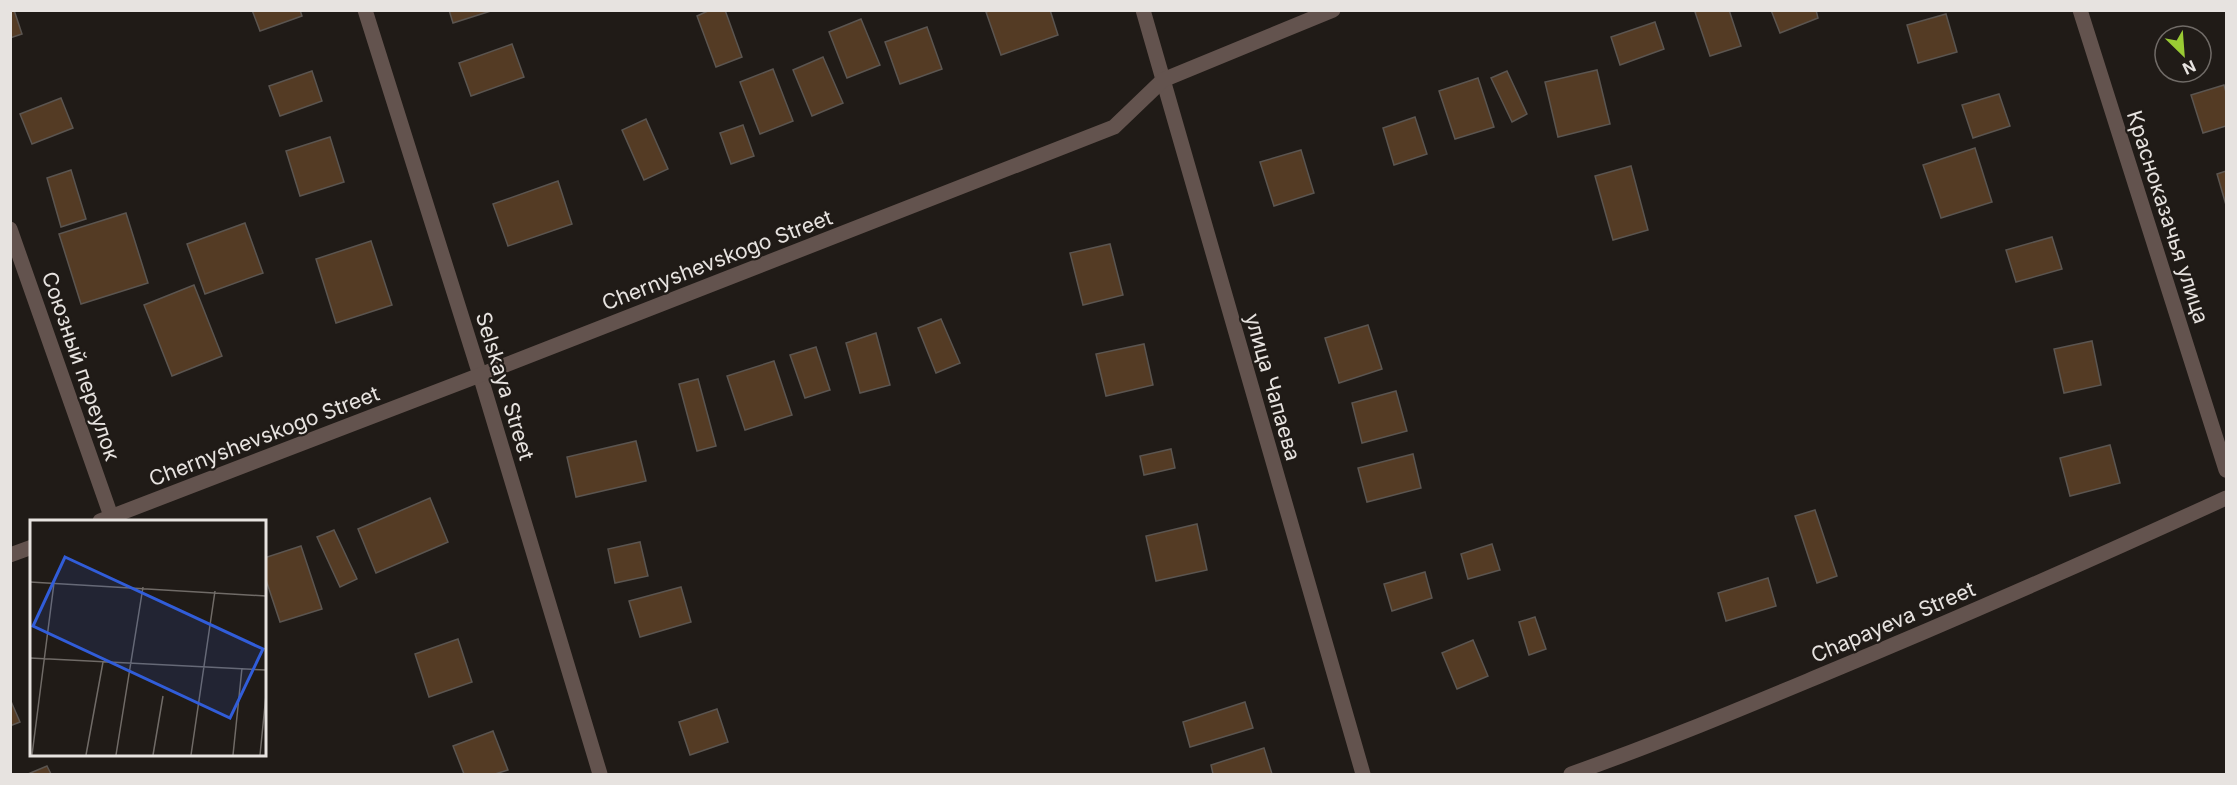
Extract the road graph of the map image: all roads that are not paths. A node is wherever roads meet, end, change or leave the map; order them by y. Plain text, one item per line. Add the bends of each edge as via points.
1 (365, 10) edge
2 (1143, 10) edge
3 (1333, 10) edge
4 (2080, 10) edge
5 (1163, 80) junction
6 (10, 229) edge
7 (480, 375) junction
8 (2226, 470) edge
9 (2226, 498) edge
10 (105, 519) edge
11 (30, 548) edge
12 (10, 555) edge
13 (600, 774) edge
14 (1363, 774) edge
15 (1571, 774) edge

1 - 7 street, Selskaya Street
2 - 5 street, улица Чапаева
3 - 5 street, Chernyshevskogo Street
4 - 8 street, Красноказачья улица
5 - 7 street, Chernyshevskogo Street via 1114,127
5 - 14 street, улица Чапаева
6 - 10 street, Союзный переулок
7 - 10 street, Chernyshevskogo Street
7 - 13 street, Selskaya Street
9 - 15 street, Chapayeva Street via 1866,657 1653,745
11 - 12 street

